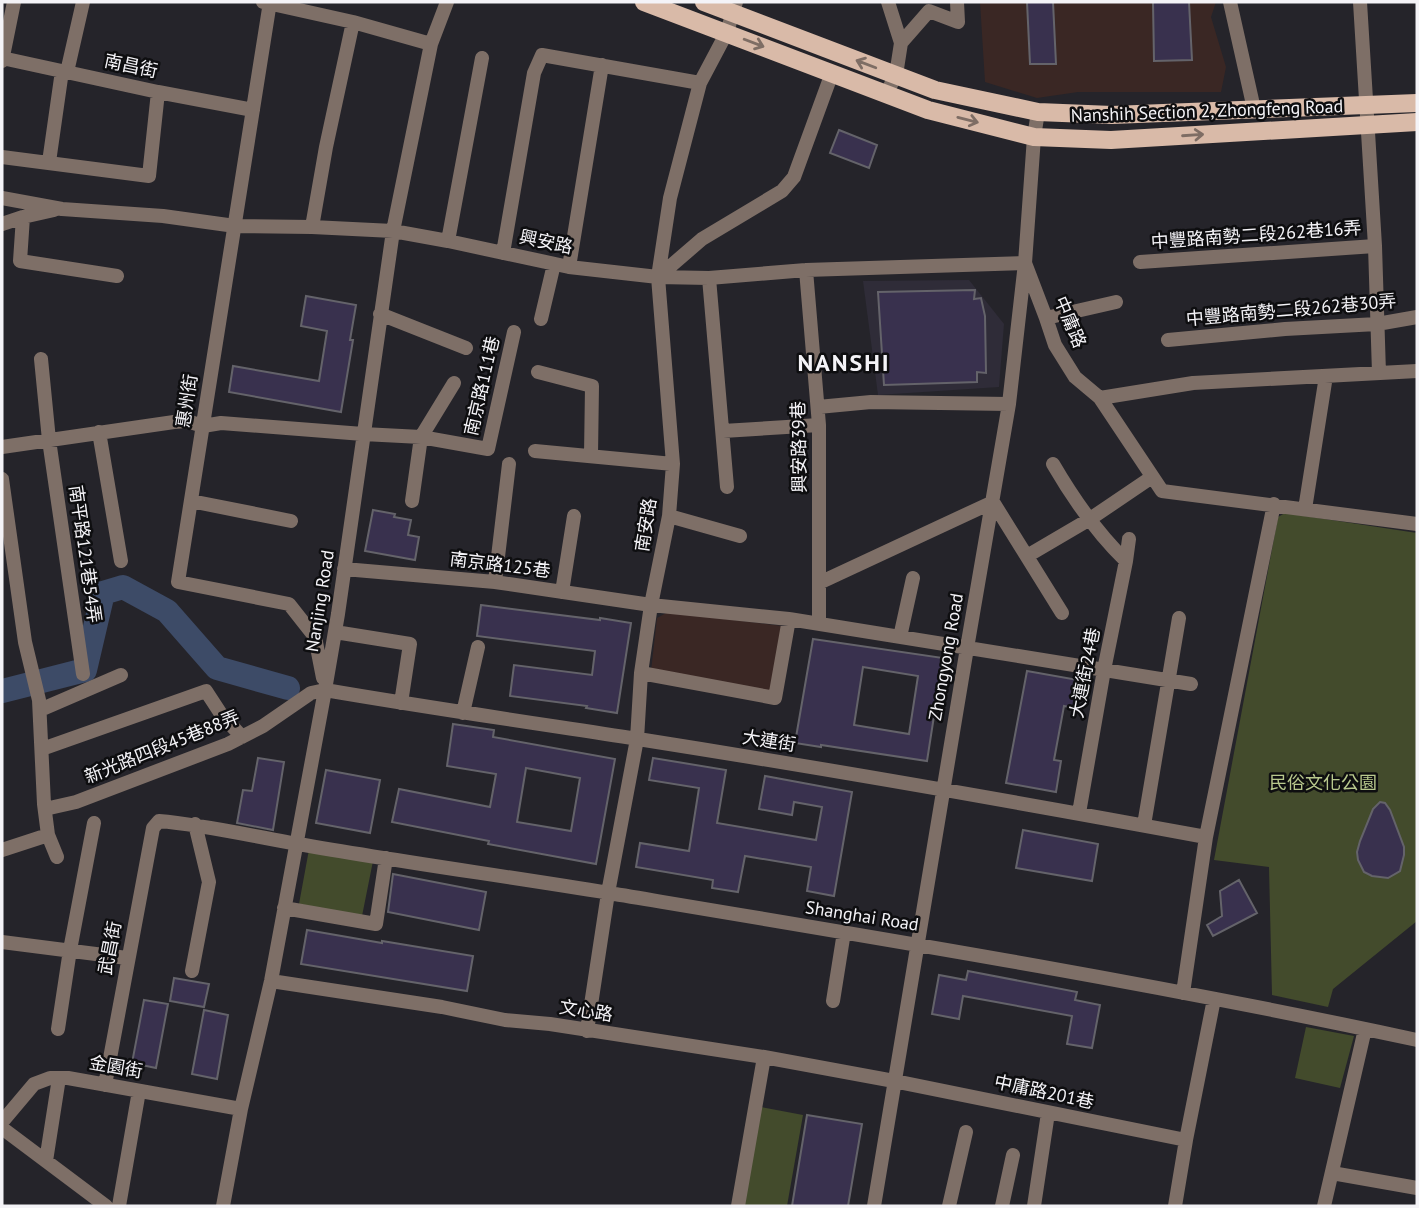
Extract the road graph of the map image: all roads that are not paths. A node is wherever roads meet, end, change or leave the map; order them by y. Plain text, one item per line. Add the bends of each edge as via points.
1 (14, 2) edge
2 (83, 2) edge
3 (447, 2) edge
4 (644, 2) edge
5 (704, 2) edge
6 (888, 2) edge
7 (957, 2) edge
8 (1230, 2) edge
9 (1360, 2) edge
10 (267, 3) edge
11 (734, 7) edge
12 (353, 22) junction
13 (727, 32) junction
14 (901, 43) junction
15 (431, 44) junction
16 (482, 58) dead end
17 (2, 59) edge
18 (602, 65) junction
19 (65, 71) junction
20 (832, 73) junction
21 (896, 75) junction
22 (700, 83) junction
23 (158, 92) junction
24 (886, 94) junction
25 (1417, 103) edge
26 (1366, 104) junction
27 (1254, 109) junction
28 (253, 110) junction
29 (1038, 112) junction
30 (1417, 122) edge
31 (1368, 125) junction
32 (1034, 137) junction
33 (2, 157) edge
34 (49, 162) junction
35 (2, 198) edge
36 (62, 209) junction
37 (23, 216) junction
38 (2, 224) edge
39 (235, 226) junction
40 (312, 227) junction
41 (393, 231) junction
42 (448, 241) junction
43 (1375, 247) junction
44 (503, 253) junction
45 (1140, 262) dead end
46 (1025, 263) junction
47 (554, 264) junction
48 (569, 267) junction
49 (806, 270) junction
50 (117, 276) dead end
51 (659, 277) junction
52 (709, 278) junction
53 (1116, 302) dead end
54 (380, 314) junction
55 (1417, 317) edge
56 (1046, 318) junction
57 (541, 319) dead end
58 (1377, 324) junction
59 (514, 332) dead end
60 (1168, 340) dead end
61 (466, 348) dead end
62 (41, 359) dead end
63 (1417, 371) edge
64 (538, 372) dead end
65 (1379, 373) junction
66 (1326, 376) junction
67 (454, 383) dead end
68 (1100, 398) junction
69 (1009, 404) junction
70 (818, 407) junction
71 (819, 425) junction
72 (203, 426) junction
73 (723, 431) junction
74 (99, 432) junction
75 (363, 434) junction
76 (421, 437) junction
77 (49, 440) junction
78 (2, 447) edge
79 (535, 450) dead end
80 (591, 455) junction
81 (509, 464) dead end
82 (673, 464) junction
83 (1054, 464) dead end
84 (1152, 477) junction
85 (2, 479) edge
86 (727, 487) dead end
87 (412, 500) dead end
88 (191, 501) junction
89 (993, 502) junction
90 (1274, 504) junction
91 (1305, 509) junction
92 (574, 516) dead end
93 (670, 516) junction
94 (1090, 519) junction
95 (291, 521) dead end
96 (1417, 524) edge
97 (740, 536) dead end
98 (1129, 540) dead end
99 (1027, 556) junction
100 (121, 561) dead end
101 (1126, 561) junction
102 (344, 569) junction
103 (913, 578) dead end
104 (495, 582) junction
105 (819, 583) junction
106 (562, 592) junction
107 (651, 605) junction
108 (1062, 613) dead end
109 (1179, 618) dead end
110 (789, 619) junction
111 (819, 624) junction
112 (335, 632) junction
113 (900, 637) junction
114 (478, 647) dead end
115 (967, 648) junction
116 (1104, 670) junction
117 (641, 673) junction
118 (83, 674) dead end
119 (121, 676) dead end
120 (1169, 680) junction
121 (1191, 684) dead end
122 (325, 690) junction
123 (401, 703) junction
124 (40, 705) junction
125 (463, 713) junction
126 (242, 737) junction
127 (637, 739) junction
128 (42, 749) junction
129 (943, 790) junction
130 (45, 809) junction
131 (1079, 813) junction
132 (159, 821) joint
133 (94, 823) dead end
134 (195, 824) junction
135 (1144, 825) junction
136 (48, 835) junction
137 (1206, 837) junction
138 (297, 844) junction
139 (2, 850) edge
140 (57, 858) dead end
141 (386, 858) junction
142 (608, 893) junction
143 (284, 908) junction
144 (844, 932) junction
145 (2, 942) edge
146 (918, 944) junction
147 (70, 950) junction
148 (127, 958) junction
149 (192, 971) dead end
150 (271, 981) junction
151 (1184, 993) junction
152 (1214, 999) junction
153 (833, 1001) dead end
154 (58, 1029) dead end
155 (1365, 1029) junction
156 (586, 1031) junction
157 (1417, 1040) edge
158 (764, 1057) junction
159 (59, 1078) junction
160 (894, 1081) junction
161 (105, 1085) junction
162 (139, 1091) junction
163 (242, 1109) junction
164 (1048, 1113) junction
165 (2, 1122) edge
166 (2, 1128) edge
167 (966, 1132) dead end
168 (1186, 1140) junction
169 (1013, 1155) dead end
170 (47, 1161) junction
171 (1332, 1173) junction
172 (1417, 1188) edge
173 (1180, 1205) edge
174 (106, 1206) edge
175 (120, 1206) edge
176 (222, 1206) edge
177 (738, 1206) edge
178 (874, 1206) edge
179 (949, 1206) edge
180 (1002, 1206) edge
181 (1034, 1206) edge
182 (1324, 1206) edge

1 - 17 street
2 - 19 street
3 - 15 street, Nanjing Road
4 - 13 main road, Nanshih Section 2, Zhongfeng Road
5 - 11 main road, Nanshih Section 2, Zhongfeng Road
6 - 14 street
7 - 14 street via 958,22 929,11
8 - 27 street
9 - 26 street
10 - 12 street
10 - 28 street, 惠州街
11 - 13 street, 南安路
21 -> 11 main road, Nanshih Section 2, Zhongfeng Road
12 - 15 street
12 - 40 street
13 -> 20 main road, Nanshih Section 2, Zhongfeng Road
13 - 22 street, 南安路
14 - 21 street
15 - 41 street, Nanjing Road
16 - 42 street
17 - 19 street, 南昌街
18 - 22 street
18 - 44 street via 541,55
18 - 48 street
19 - 23 street, 南昌街
19 - 34 street
20 - 24 main road, Nanshih Section 2, Zhongfeng Road
20 - 51 street via 794,177 782,191 702,239
21 - 24 street
21 - 29 main road, Nanshih Section 2, Zhongfeng Road via 935,90
22 - 51 street, 南安路 via 670,198
23 - 28 street, 南昌街
23 - 34 street via 149,176
24 -> 32 main road, Nanshih Section 2, Zhongfeng Road via 928,110
25 - 26 main road, Nanshih Section 2, Zhongfeng Road
26 - 27 main road, Nanshih Section 2, Zhongfeng Road
26 - 31 street
27 - 29 main road, Nanshih Section 2, Zhongfeng Road via 1112,115
28 - 39 street, 惠州街
29 - 32 street, Zhongyong Road
30 - 31 main road, Nanshih Section 2, Zhongfeng Road
32 -> 31 main road, Nanshih Section 2, Zhongfeng Road via 1111,140
31 - 43 street
32 - 46 street, Zhongyong Road
33 - 34 street
35 - 36 street
36 - 37 street
36 - 39 street, 興安路
37 - 38 street
37 - 50 street via 20,261
39 - 40 street, 興安路
39 - 72 street, 惠州街
40 - 41 street, 興安路
41 - 42 street, 興安路
41 - 54 street, Nanjing Road
42 - 44 street, 興安路
43 - 45 street, 中豐路南勢二段262巷16弄
43 - 58 street
44 - 47 street, 興安路
46 - 49 street, 興安路
46 - 56 street, 中庸路
46 - 69 street, Zhongyong Road
47 - 48 street, 興安路
47 - 57 street
48 - 51 street, 興安路
49 - 52 street, 興安路
49 - 70 street, 興安路39巷
51 - 52 street, 興安路
51 - 82 street, 南安路
52 - 73 street
53 - 56 street
54 - 61 street
54 - 75 street, Nanjing Road
55 - 58 street, 中豐路南勢二段262巷30弄
56 - 68 street, 中庸路 via 1074,377
58 - 60 street, 中豐路南勢二段262巷30弄
58 - 65 street
59 - 76 street, 南京路111巷 via 488,449
62 - 77 street, 南平路121巷54弄
63 - 65 street
64 - 80 street via 592,386
65 - 66 street
66 - 68 street via 1193,383
66 - 91 street
67 - 76 street
68 - 84 street, 中庸路
69 - 70 street via 871,402
69 - 89 street, Zhongyong Road
70 - 71 street, 興安路39巷
71 - 73 street
71 - 105 street, 興安路39巷
72 - 74 street, 南京路111巷 via 187,421
72 - 75 street, 南京路111巷 via 221,423
72 - 88 street, 惠州街
73 - 86 street
74 - 77 street, 南京路111巷
74 - 100 street
75 - 76 street, 南京路111巷
75 - 102 street, Nanjing Road
76 - 87 street
77 - 78 street, 南京路111巷
77 - 118 street, 南平路121巷54弄
79 - 80 street
80 - 82 street
81 - 104 street
82 - 93 street, 南安路
83 - 94 street
84 - 90 street, 中庸路 via 1162,491
84 - 94 street
85 - 124 street via 25,642
88 - 95 street
88 - 122 street, 惠州街 via 178,582 289,604 315,637
89 - 99 street
89 - 105 street
89 - 115 street, Zhongyong Road
90 - 91 street
90 - 137 street
91 - 96 street
92 - 106 street
93 - 97 street
93 - 107 street, 南安路
94 - 99 street
94 - 101 street
98 - 101 street, 大連街24巷
99 - 108 street
101 - 116 street, 大連街24巷
102 - 104 street, 南京路125巷
102 - 112 street, Nanjing Road
103 - 113 street
104 - 106 street, 南京路125巷
105 - 111 street, 興安路39巷
106 - 107 street, 南京路125巷
107 - 110 street, 南京路125巷
107 - 117 street, 南安路
109 - 120 street
110 - 111 street, 南京路125巷
110 - 117 street via 775,698
111 - 113 street, 南京路125巷
112 - 122 street, Nanjing Road
112 - 123 street via 410,644
113 - 115 street, 南京路125巷
114 - 125 street
115 - 116 street, 南京路125巷
115 - 129 street, Zhongyong Road
116 - 120 street, 南京路125巷
116 - 131 street, 大連街24巷
117 - 127 street, 南安路
119 - 124 street
120 - 121 street, 南京路125巷
120 - 135 street
122 - 123 street, 大連街
122 - 126 street, 新光路四段45巷88弄 via 311,693
122 - 138 street, Nanjing Road
123 - 125 street, 大連街
124 - 128 street
125 - 127 street, 大連街
126 - 128 street via 206,691
126 - 130 street, 新光路四段45巷88弄 via 76,802
127 - 129 street, 大連街
127 - 142 street, 南安路
128 - 130 street
129 - 131 street, 大連街
129 - 146 street, Zhongyong Road
130 - 136 street
131 - 135 street, 大連街
132 - 134 street, Shanghai Road
132 - 148 street, 武昌街 via 153,828
133 - 147 street
134 - 138 street, Shanghai Road
134 - 149 street via 209,882
135 - 137 street, 大連街
136 - 139 street
136 - 140 street
137 - 151 street
138 - 141 street, Shanghai Road
138 - 143 street, Nanjing Road
141 - 142 street, Shanghai Road
141 - 143 street via 376,924
142 - 144 street, Shanghai Road
142 - 156 street, 南安路
143 - 150 street, Nanjing Road
144 - 146 street, Shanghai Road
144 - 153 street
145 - 147 street
146 - 151 street, Shanghai Road
146 - 160 street, Zhongyong Road
147 - 148 street
147 - 154 street
148 - 161 street, 武昌街
150 - 156 street, 文心路
150 - 163 street, Nanjing Road
151 - 152 street, Shanghai Road
152 - 155 street, Shanghai Road
152 - 168 street
155 - 157 street, Shanghai Road
155 - 171 street
156 - 158 street, 文心路
158 - 160 street, 文心路
158 - 177 street
159 - 161 street, 金園街
159 - 165 street via 34,1084
159 - 170 street
160 - 164 street, 中庸路201巷
160 - 178 street, Zhongyong Road
161 - 162 street, 金園街
162 - 163 street, 金園街
162 - 175 street
163 - 176 street, Nanjing Road
164 - 168 street, 中庸路201巷
164 - 181 street
166 - 170 street
167 - 179 street
168 - 173 street
169 - 180 street
170 - 174 street
171 - 172 street
171 - 182 street

